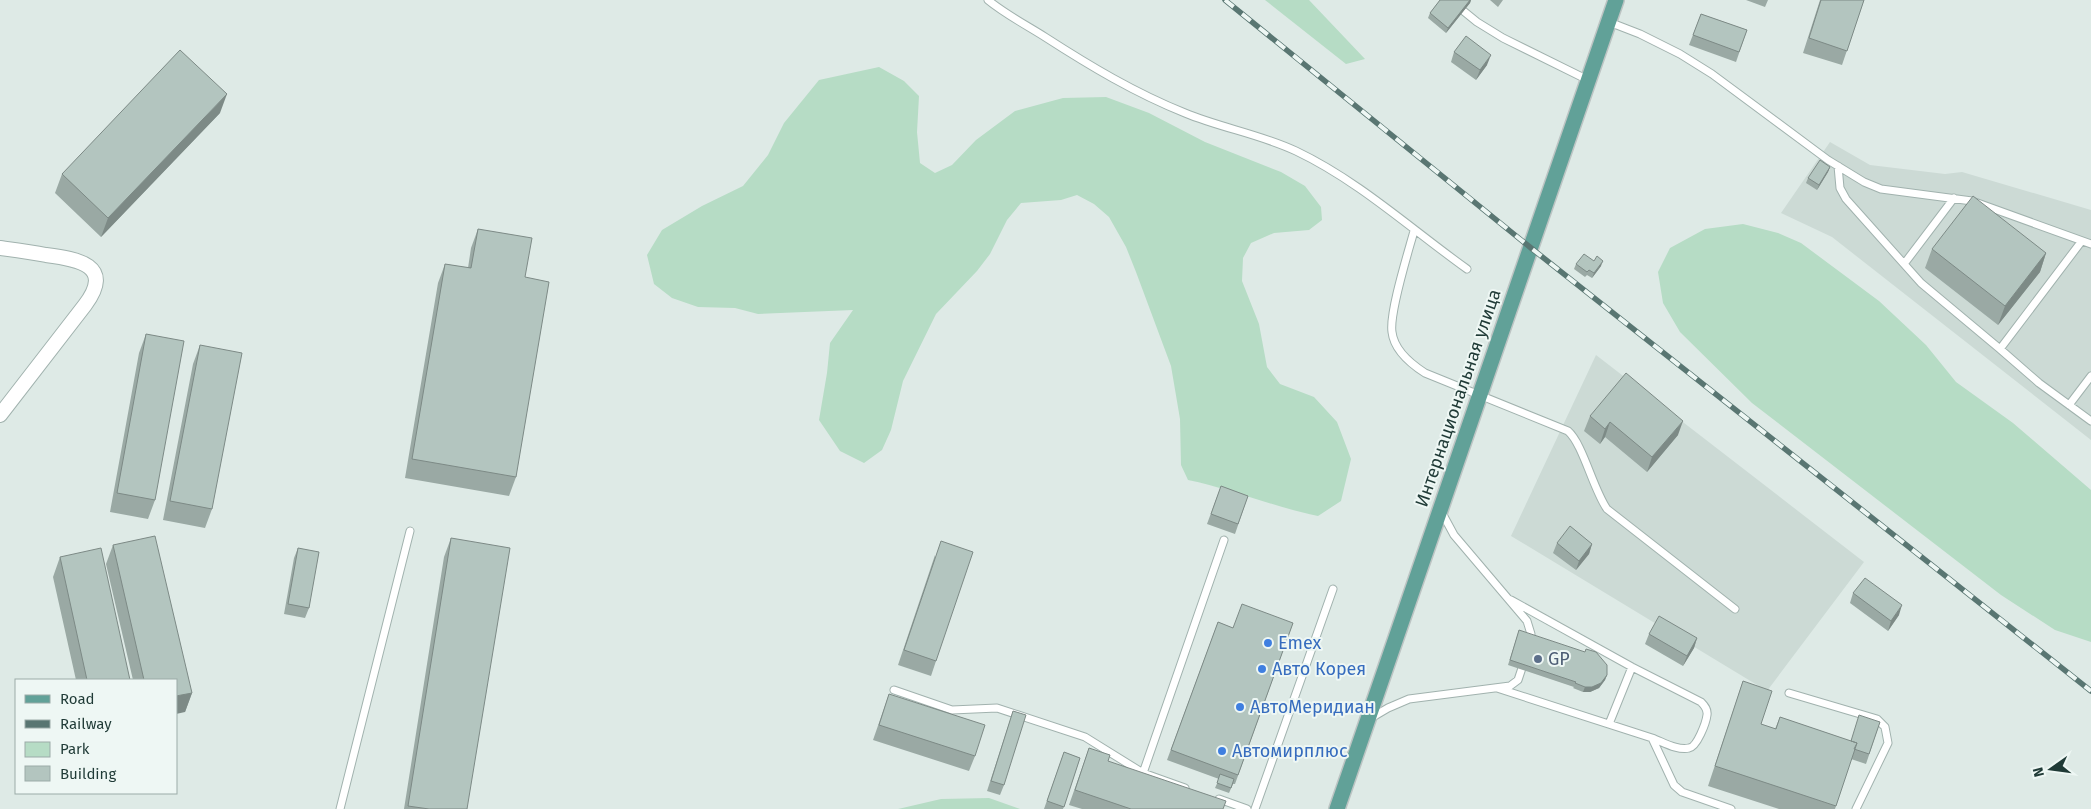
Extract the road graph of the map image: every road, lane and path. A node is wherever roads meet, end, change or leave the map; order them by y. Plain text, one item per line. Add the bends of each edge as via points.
1 (988, 0) edge
2 (1449, 0) edge
3 (1615, 0) edge
4 (1608, 22) junction
5 (1588, 80) junction
6 (1838, 166) junction
7 (1954, 198) junction
8 (1414, 231) junction
9 (2081, 242) junction
10 (2091, 244) edge
11 (0, 248) edge
12 (1904, 264) junction
13 (1467, 270) dead end
14 (2000, 349) junction
15 (2091, 376) edge
16 (1480, 394) junction
17 (2069, 405) junction
18 (0, 415) edge
19 (2091, 421) edge
20 (1440, 509) junction
21 (410, 531) dead end
22 (1224, 540) dead end
23 (1333, 589) dead end
24 (1508, 598) junction
25 (1735, 609) dead end
26 (1632, 668) junction
27 (1493, 687) junction
28 (894, 690) dead end
29 (1789, 692) dead end
30 (1368, 720) junction
31 (1609, 724) junction
32 (1652, 738) junction
33 (1143, 773) junction
34 (1190, 790) edge
35 (1209, 796) edge
36 (340, 809) edge
37 (1247, 809) edge
38 (1255, 809) edge
39 (1337, 809) edge
40 (1731, 809) edge
41 (1856, 809) edge

1 - 8 lane via 1098,71 1140,93 1187,114 1294,150 1328,168
2 - 5 lane via 1503,38
3 - 4 main road, Интернациональная улица
4 - 5 main road, Интернациональная улица
4 - 6 lane via 1680,54 1712,74
5 - 16 main road, Интернациональная улица
6 - 7 lane via 1881,189
6 - 12 lane via 1840,188 1846,199
7 - 9 lane via 1972,201
7 - 12 lane
8 - 13 lane
8 - 16 lane via 1392,318 1392,333 1405,358 1425,374
9 - 10 lane
9 - 14 lane
11 - 18 street via 77,260 91,269 96,286 85,305
12 - 14 lane via 1921,283
14 - 17 lane
15 - 17 lane
16 - 20 main road, Интернациональная улица
16 - 25 lane via 1568,431 1607,509
17 - 19 lane
20 - 24 lane via 1454,535
20 - 30 main road, Интернациональная улица
21 - 36 lane
22 - 33 lane
23 - 38 lane
24 - 26 lane
24 - 27 lane via 1527,621 1531,634 1518,680 1510,686
26 - 31 lane
26 - 32 lane via 1701,702 1708,714 1696,745 1691,748 1682,749
27 - 30 lane via 1409,699
27 - 31 lane
28 - 33 lane via 952,710 997,708 1085,737
29 - 41 lane via 1877,719 1885,727 1888,743
30 - 39 main road, Интернациональная улица
31 - 32 lane
32 - 40 lane via 1674,784 1682,792
33 - 34 lane
35 - 37 lane

